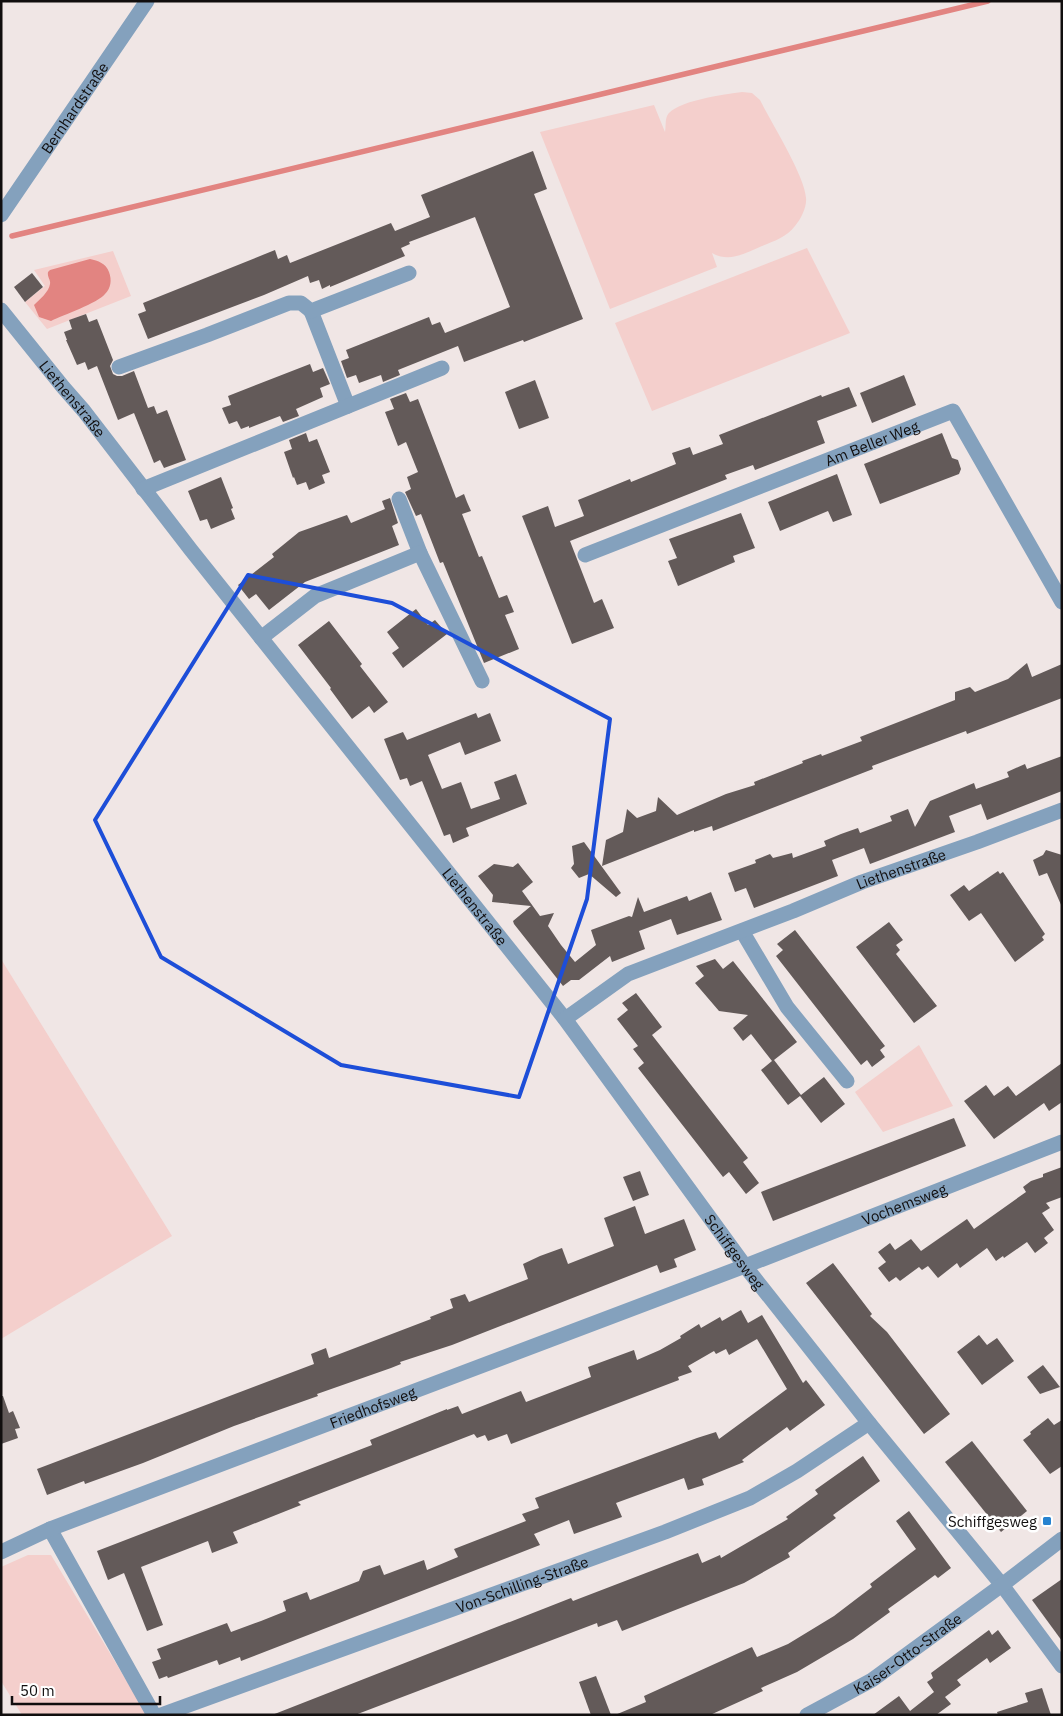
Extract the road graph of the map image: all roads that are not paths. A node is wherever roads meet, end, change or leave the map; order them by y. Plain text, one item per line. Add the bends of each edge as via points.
1 (147, 1) edge
2 (1, 215) edge
3 (409, 273) dead end
4 (1, 310) edge
5 (311, 311) junction
6 (119, 367) dead end
7 (442, 368) dead end
8 (348, 406) junction
9 (143, 489) junction
10 (399, 499) dead end
11 (420, 553) junction
12 (585, 555) dead end
13 (1062, 602) edge
14 (261, 638) junction
15 (482, 681) dead end
16 (1062, 810) edge
17 (742, 931) junction
18 (565, 1019) junction
19 (846, 1081) dead end
20 (1062, 1142) edge
21 (745, 1266) junction
22 (869, 1423) junction
23 (50, 1529) junction
24 (1062, 1538) edge
25 (1, 1552) edge
26 (1002, 1586) junction
27 (1062, 1666) edge
28 (154, 1715) edge
29 (162, 1715) edge
30 (807, 1715) edge

1 - 2 street, Bernhardstraße
3 - 5 street
4 - 9 street, Liethenstraße
5 - 6 street via 301,303 290,303
5 - 8 street
7 - 8 street
8 - 9 street
9 - 14 street, Liethenstraße
10 - 11 street
11 - 14 street via 315,596
11 - 15 street
12 - 13 street, Am Beller Weg via 953,411
14 - 18 street, Liethenstraße
16 - 17 street, Liethenstraße via 862,882
17 - 18 street, Liethenstraße via 628,974
17 - 19 street via 787,1006
18 - 21 street, Schiffgesweg
20 - 21 street, Vochemsweg
21 - 22 street, Schiffgesweg
21 - 23 street, Friedhofsweg
22 - 26 street, Schiffgesweg
22 - 29 street, Von-Schilling-Straße via 750,1498
23 - 25 street, Friedhofsweg
23 - 28 street
24 - 26 street, Kaiser-Otto-Straße
26 - 27 street, Schiffgesweg
26 - 30 street, Kaiser-Otto-Straße via 872,1680

